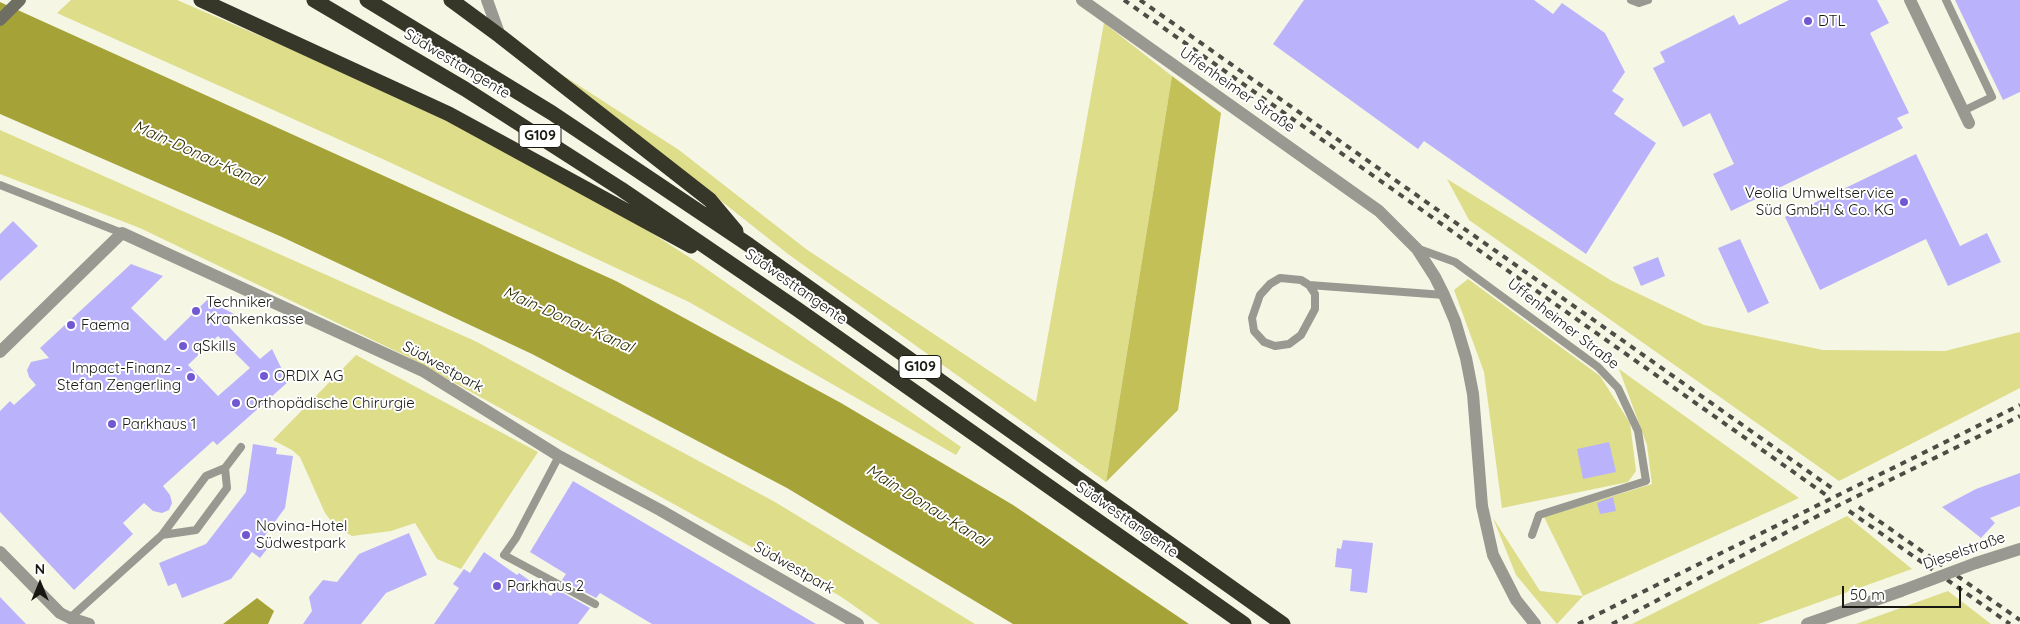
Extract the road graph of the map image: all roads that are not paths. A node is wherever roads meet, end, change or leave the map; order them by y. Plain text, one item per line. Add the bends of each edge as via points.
1 (20, 0) edge
2 (202, 0) edge
3 (314, 0) edge
4 (366, 0) edge
5 (451, 0) edge
6 (487, 0) edge
7 (1082, 0) edge
8 (1631, 0) edge
9 (1648, 0) edge
10 (1910, 0) edge
11 (1946, 0) edge
12 (0, 20) edge
13 (500, 36) junction
14 (1963, 111) junction
15 (1969, 123) dead end
16 (0, 185) edge
17 (122, 233) junction
18 (748, 245) junction
19 (1417, 249) junction
20 (759, 282) junction
21 (1309, 285) junction
22 (1444, 295) junction
23 (0, 352) edge
24 (241, 447) dead end
25 (559, 456) junction
26 (225, 468) junction
27 (162, 535) junction
28 (1532, 535) dead end
29 (2020, 549) edge
30 (0, 552) edge
31 (595, 604) dead end
32 (70, 618) junction
33 (89, 624) edge
34 (858, 624) edge
35 (1244, 624) edge
36 (1283, 624) edge
37 (1535, 624) edge
38 (1806, 624) edge

1 - 12 street
2 - 20 highway via 449,114
3 - 20 highway, Südwesttangente / G109 via 538,135
4 - 18 highway, Südwesttangente / G109 via 544,108
5 - 13 highway
6 - 13 street
7 - 19 street, Uffenheimer Straße via 1379,211
8 - 9 lane via 1639,3
10 - 14 street
11 - 14 lane via 1992,97
13 - 18 highway via 710,200
14 - 15 street
16 - 17 lane
17 - 23 street
17 - 25 street, Südwestpark via 423,371
18 - 36 highway, Südwesttangente / G109
19 - 22 street, Uffenheimer Straße
19 - 28 lane, Uffenheimer Straße via 1455,262 1598,368 1618,388 1638,431 1646,481 1539,515
20 - 35 highway, Südwesttangente / G109
21 - 21 lane via 1315,294 1315,308 1301,335 1289,344 1275,346 1264,342 1254,331 1252,318 1260,295 1280,278 1301,280
21 - 22 lane
22 - 37 street, Uffenheimer Straße via 1455,321 1473,394 1482,506 1493,555 1516,600
24 - 26 lane
25 - 31 lane via 516,538 502,557
25 - 34 street, Südwestpark
26 - 27 lane via 206,476
26 - 27 lane via 227,488 196,530
27 - 32 lane
29 - 38 street, Dieselstraße, bridge
30 - 32 street via 60,613
32 - 33 street

